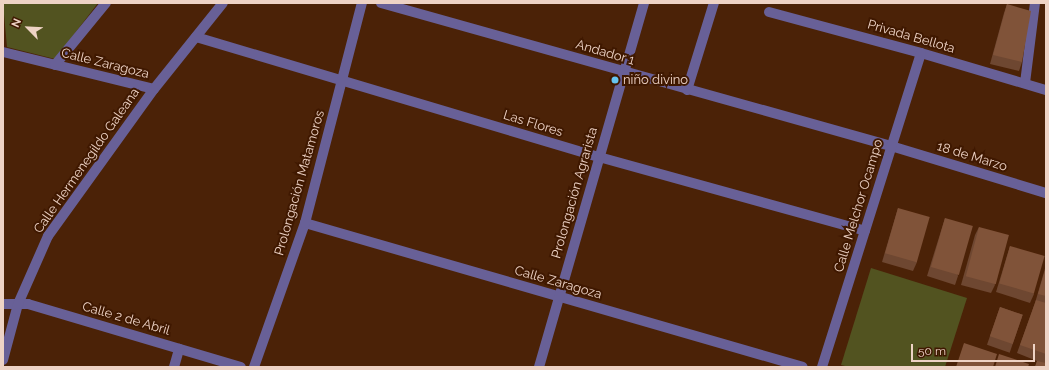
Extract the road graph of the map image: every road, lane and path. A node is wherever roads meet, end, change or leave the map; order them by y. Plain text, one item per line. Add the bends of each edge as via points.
1 (106, 3) edge
2 (223, 3) edge
3 (362, 3) edge
4 (381, 3) edge
5 (644, 3) edge
6 (714, 3) edge
7 (1035, 3) edge
8 (769, 12) dead end
9 (196, 37) junction
10 (3, 50) edge
11 (920, 53) junction
12 (55, 65) junction
13 (623, 72) junction
14 (343, 80) junction
15 (1025, 83) junction
16 (154, 89) junction
17 (687, 90) junction
18 (1046, 90) edge
19 (891, 146) junction
20 (599, 157) junction
21 (1046, 193) edge
22 (305, 223) junction
23 (865, 231) junction
24 (559, 297) junction
25 (3, 304) edge
26 (18, 304) junction
27 (179, 349) junction
28 (3, 360) edge
29 (174, 367) edge
30 (241, 367) edge
31 (254, 367) edge
32 (539, 367) edge
33 (803, 367) edge
34 (822, 367) edge

1 - 12 street
2 - 9 street, Calle Hermenegildo Galeana
3 - 14 street, Prolongación Matamoros
4 - 13 street, Andador 1
5 - 13 street, Prolongación Agrarista
6 - 17 street
7 - 15 street
8 - 11 street, Privada Bellota
9 - 14 street, Las Flores
9 - 16 street, Calle Hermenegildo Galeana
10 - 12 street, Calle Zaragoza
11 - 15 street, Privada Bellota
11 - 19 street, Calle Melchor Ocampo
12 - 16 street, Calle Zaragoza
13 - 17 street, Andador 1
13 - 20 street, Prolongación Agrarista
14 - 20 street, Las Flores
14 - 22 street, Prolongación Matamoros
15 - 18 street, Privada Bellota
16 - 26 street, Calle Hermenegildo Galeana via 48,236
17 - 19 street, Andador 1
19 - 21 street, 18 de Marzo
19 - 23 street, Calle Melchor Ocampo
20 - 23 street, Las Flores
20 - 24 street, Prolongación Agrarista
22 - 24 street, Calle Zaragoza
22 - 31 street, Prolongación Matamoros
23 - 34 street, Calle Melchor Ocampo
24 - 32 street, Prolongación Agrarista
24 - 33 street, Calle Zaragoza
25 - 26 street, Calle 2 de Abril
26 - 27 street, Calle 2 de Abril via 28,304
26 - 28 street, Calle Hermenegildo Galeana
27 - 29 street
27 - 30 street, Calle 2 de Abril

